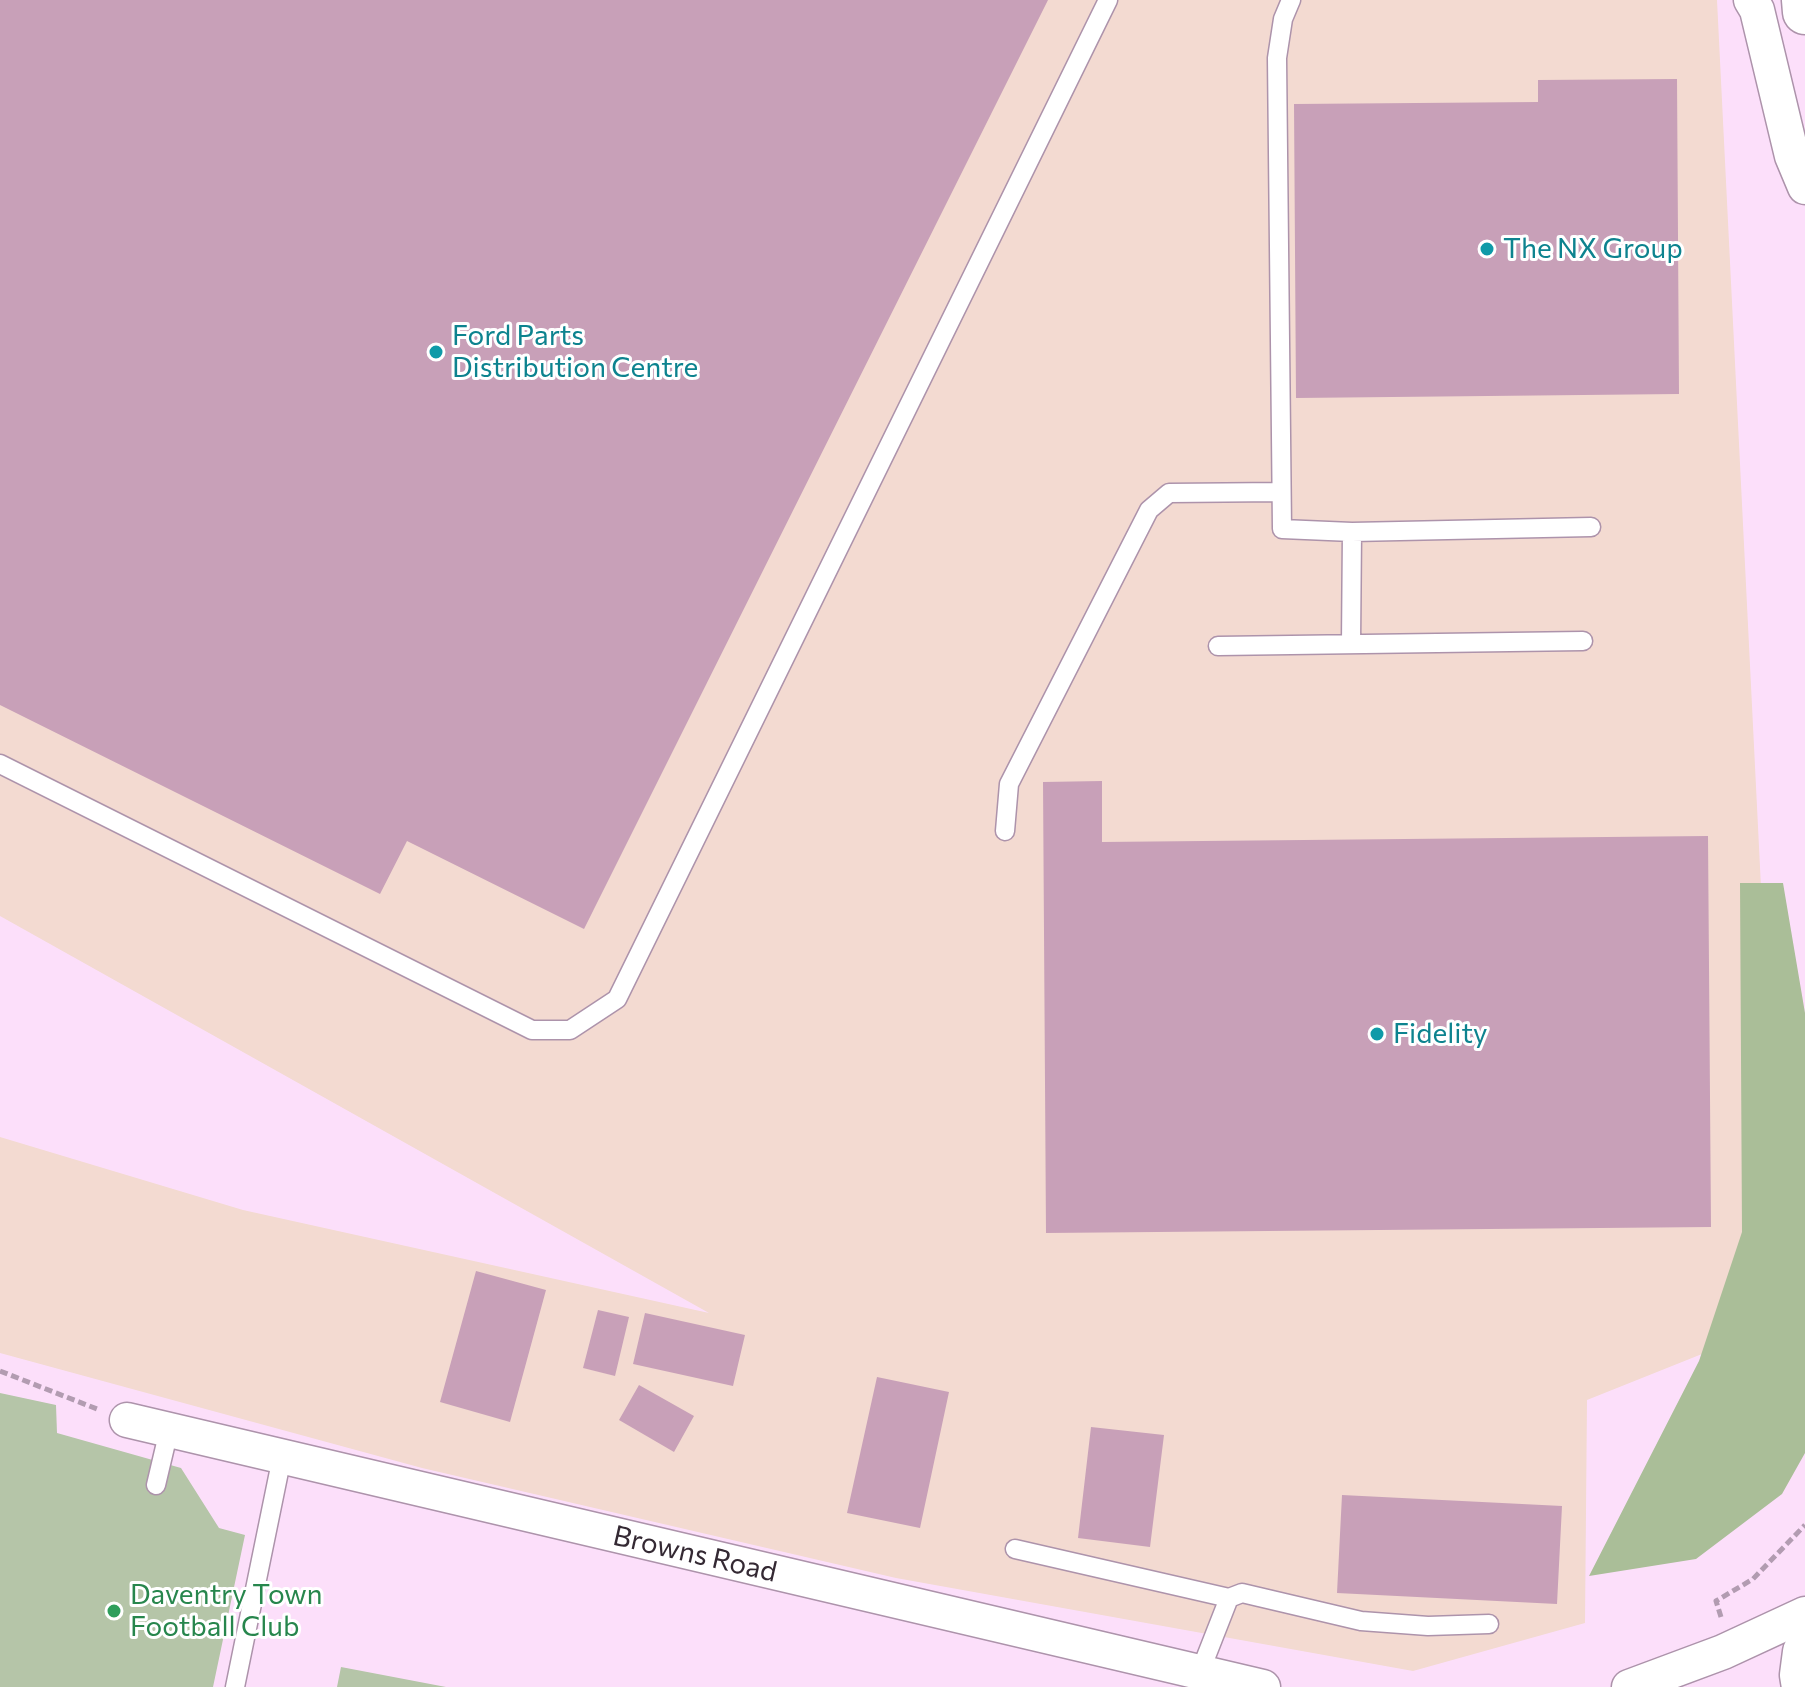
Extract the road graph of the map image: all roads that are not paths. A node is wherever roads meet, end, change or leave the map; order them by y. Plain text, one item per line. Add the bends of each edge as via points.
1 (1108, 0) edge
2 (1291, 0) edge
3 (1751, 0) edge
4 (1804, 0) edge
5 (1805, 12) edge
6 (1805, 187) edge
7 (1281, 492) junction
8 (1591, 527) dead end
9 (1352, 532) junction
10 (1583, 641) dead end
11 (1351, 643) junction
12 (1218, 646) dead end
13 (0, 764) edge
14 (1005, 831) dead end
15 (127, 1420) road end
16 (169, 1430) junction
17 (282, 1457) junction
18 (156, 1485) dead end
19 (1015, 1549) dead end
20 (1229, 1598) junction
21 (1805, 1614) edge
22 (1489, 1624) dead end
23 (1805, 1652) edge
24 (1200, 1672) junction
25 (235, 1687) edge
26 (1263, 1687) edge
27 (1629, 1687) edge
28 (1804, 1687) edge

1 - 13 lane via 617,999 570,1030 532,1030
2 - 7 lane via 1277,58
3 - 6 street
4 - 5 highway
7 - 9 lane via 1282,529
7 - 14 lane via 1169,493 1149,510 1009,784
8 - 9 lane
9 - 11 lane
10 - 11 lane
11 - 12 lane
15 - 16 street, Browns Road
16 - 17 street, Browns Road
16 - 18 lane
17 - 24 street, Browns Road
17 - 25 lane
19 - 20 lane
20 - 22 lane via 1256,1595 1361,1621
20 - 24 lane
21 - 27 street
23 - 28 highway
24 - 26 street, Browns Road

